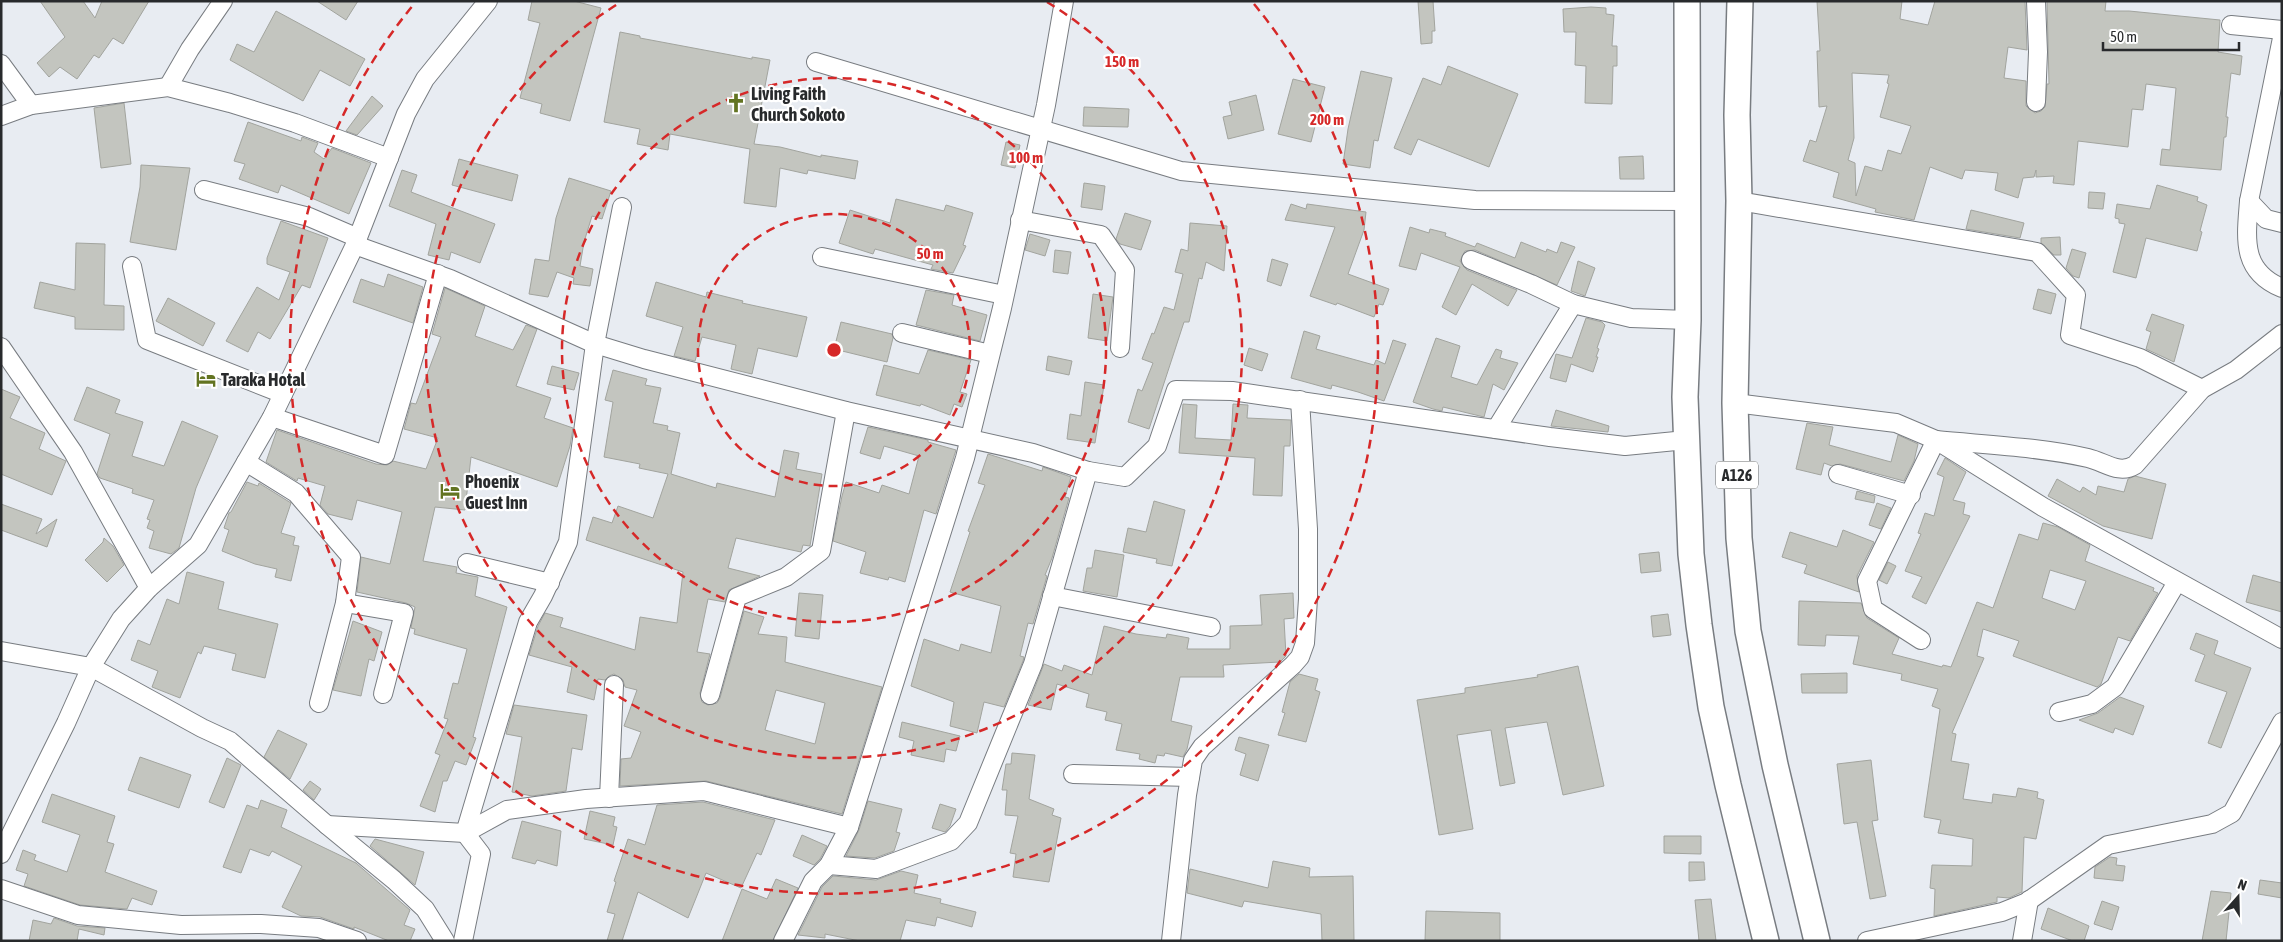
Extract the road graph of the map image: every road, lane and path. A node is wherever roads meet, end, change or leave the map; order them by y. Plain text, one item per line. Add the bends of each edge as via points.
1 (223, 1) edge
2 (488, 1) edge
3 (1064, 1) edge
4 (1687, 1) edge
5 (1740, 1) edge
6 (2036, 1) edge
7 (2231, 25) dead end
8 (2282, 30) edge
9 (2282, 38) edge
10 (816, 62) dead end
11 (1, 64) edge
12 (168, 88) junction
13 (2036, 102) dead end
14 (31, 105) junction
15 (1, 116) edge
16 (1041, 129) junction
17 (389, 158) junction
18 (204, 190) dead end
19 (1687, 201) junction
20 (1739, 201) junction
21 (2249, 201) junction
22 (622, 207) dead end
23 (1020, 220) junction
24 (2282, 223) edge
25 (356, 241) junction
26 (822, 257) dead end
27 (1471, 260) dead end
28 (132, 266) dead end
29 (438, 274) junction
30 (2282, 288) edge
31 (1004, 295) junction
32 (1573, 304) junction
33 (1688, 320) junction
34 (902, 333) dead end
35 (2282, 334) edge
36 (595, 344) junction
37 (1, 347) edge
38 (1120, 348) dead end
39 (990, 354) junction
40 (2202, 389) junction
41 (283, 394) junction
42 (1300, 400) junction
43 (1735, 402) junction
44 (846, 411) junction
45 (272, 416) junction
46 (1496, 429) junction
47 (969, 440) junction
48 (1686, 440) junction
49 (1936, 440) junction
50 (246, 462) junction
51 (1088, 471) junction
52 (1838, 474) dead end
53 (1910, 495) junction
54 (467, 563) dead end
55 (2177, 582) junction
56 (550, 583) junction
57 (149, 588) junction
58 (1052, 596) junction
59 (345, 603) junction
60 (1211, 627) dead end
61 (2282, 639) edge
62 (1921, 640) dead end
63 (1, 651) edge
64 (91, 667) junction
65 (614, 685) dead end
66 (383, 694) dead end
67 (710, 695) dead end
68 (320, 703) dead end
69 (2059, 712) dead end
70 (2282, 722) edge
71 (1073, 774) dead end
72 (1190, 777) junction
73 (609, 798) junction
74 (327, 825) junction
75 (848, 827) junction
76 (465, 833) junction
77 (1, 854) edge
78 (829, 865) junction
79 (1, 889) edge
80 (2029, 900) junction
81 (357, 941) edge
82 (445, 941) edge
83 (463, 941) edge
84 (783, 941) edge
85 (1170, 941) edge
86 (1766, 941) edge
87 (1817, 941) edge
88 (1867, 941) edge
89 (2022, 941) edge

1 - 12 street
2 - 17 street via 426,78 406,114
3 - 16 street
4 - 19 highway
5 - 20 highway, A126
6 - 13 street
7 - 8 street
9 - 21 street
10 - 16 street
11 - 14 street
12 - 14 street
12 - 17 street via 222,100 295,123
14 - 15 street
16 - 19 street via 1181,171 1475,200
16 - 23 street
17 - 25 street
18 - 25 street via 310,217
19 - 33 highway
20 - 40 street via 2037,252 2076,295 2070,335 2140,358
20 - 43 highway, A126
21 - 24 street via 2266,219
21 - 30 street via 2250,262 2270,283
22 - 36 street
23 - 31 street
23 - 38 street via 1101,235 1125,270
25 - 29 street
25 - 41 street
26 - 31 street
27 - 32 street
28 - 41 street via 147,340
29 - 36 street
29 - 45 street via 385,455
31 - 39 street
32 - 33 street via 1631,318
32 - 46 street
33 - 48 highway
34 - 39 street
35 - 40 street via 2236,370
36 - 44 street
36 - 56 street via 568,542
37 - 57 street via 73,452
39 - 47 street
40 - 49 street via 2129,469 2122,470 2091,459 2054,452
41 - 45 street
42 - 46 street
42 - 51 street via 1232,391 1176,390 1157,446 1125,477
42 - 72 street via 1308,529 1305,643 1293,665 1202,747 1193,760
43 - 49 street via 1896,423
43 - 87 highway, A126 via 1739,538 1748,631 1775,765
44 - 47 street
44 - 67 street via 821,552 786,577 737,597
45 - 50 street
46 - 48 street via 1625,446
47 - 51 street via 1033,453
47 - 75 street
48 - 86 highway via 1691,554 1710,698
49 - 53 street
49 - 55 street via 2043,506
50 - 57 street via 198,545
50 - 59 street via 296,493 351,556
51 - 58 street
52 - 53 street
53 - 62 street via 1866,581 1873,609
54 - 56 street
55 - 61 street
55 - 69 street via 2115,687 2092,704
56 - 76 street via 528,622
57 - 64 street via 121,619
58 - 60 street
58 - 78 street via 1033,664 968,823 951,841 876,869
59 - 66 street via 404,614
59 - 68 street
63 - 64 street
64 - 74 street via 230,741
64 - 77 street
65 - 73 street
70 - 80 street via 2232,813 2212,824 2108,845
71 - 72 street
72 - 85 street
73 - 75 street via 704,790
73 - 76 street via 507,810
74 - 76 street
74 - 82 street via 425,909
75 - 78 street
76 - 83 street via 481,854
78 - 84 street via 813,881
79 - 81 street via 78,914 181,925 261,924 319,928
80 - 88 street via 2002,912
80 - 89 street

